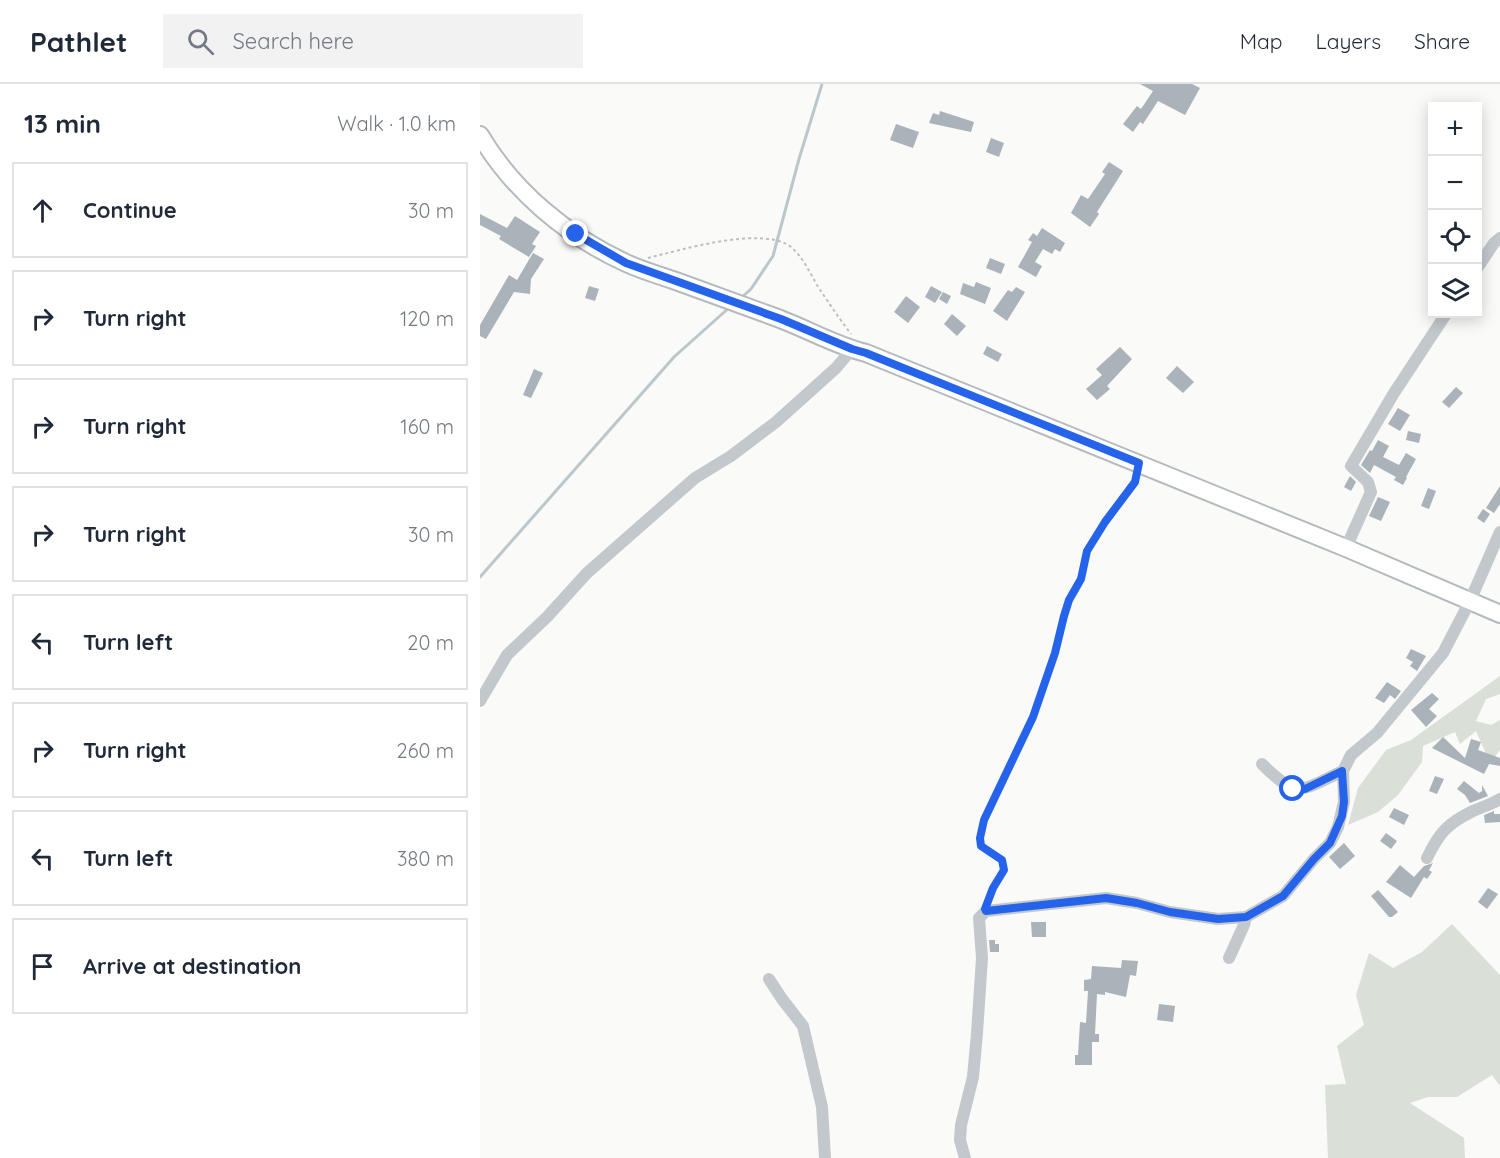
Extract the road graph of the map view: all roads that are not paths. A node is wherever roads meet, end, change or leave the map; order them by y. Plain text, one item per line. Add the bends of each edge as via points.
1 (480, 135) edge
2 (1500, 238) edge
3 (1480, 264) edge
4 (1443, 318) edge
5 (852, 342) junction
6 (1500, 532) edge
7 (1346, 548) junction
8 (1470, 601) junction
9 (1500, 614) edge
10 (480, 701) edge
11 (1262, 764) dead end
12 (1342, 771) junction
13 (1500, 799) edge
14 (1427, 858) dead end
15 (1246, 917) junction
16 (1229, 958) dead end
17 (769, 980) dead end
18 (825, 1158) edge
19 (965, 1158) edge

1 - 5 main road via 511,177 544,211 626,263
2 - 3 street
4 - 7 street via 1351,466 1368,482 1371,492
5 - 7 main road via 866,353
5 - 10 street via 836,368 776,422 694,478 587,573 507,655
6 - 8 street
7 - 8 main road
8 - 9 main road
8 - 12 street via 1443,652 1377,733 1351,754
11 - 12 street via 1293,789 1305,789
12 - 15 street via 1342,816 1330,843 1283,896
13 - 14 street via 1447,826
15 - 16 street
15 - 19 street via 1207,918 1106,898 986,911 979,918 982,958 973,1077 961,1125
17 - 18 street via 803,1026 822,1107

